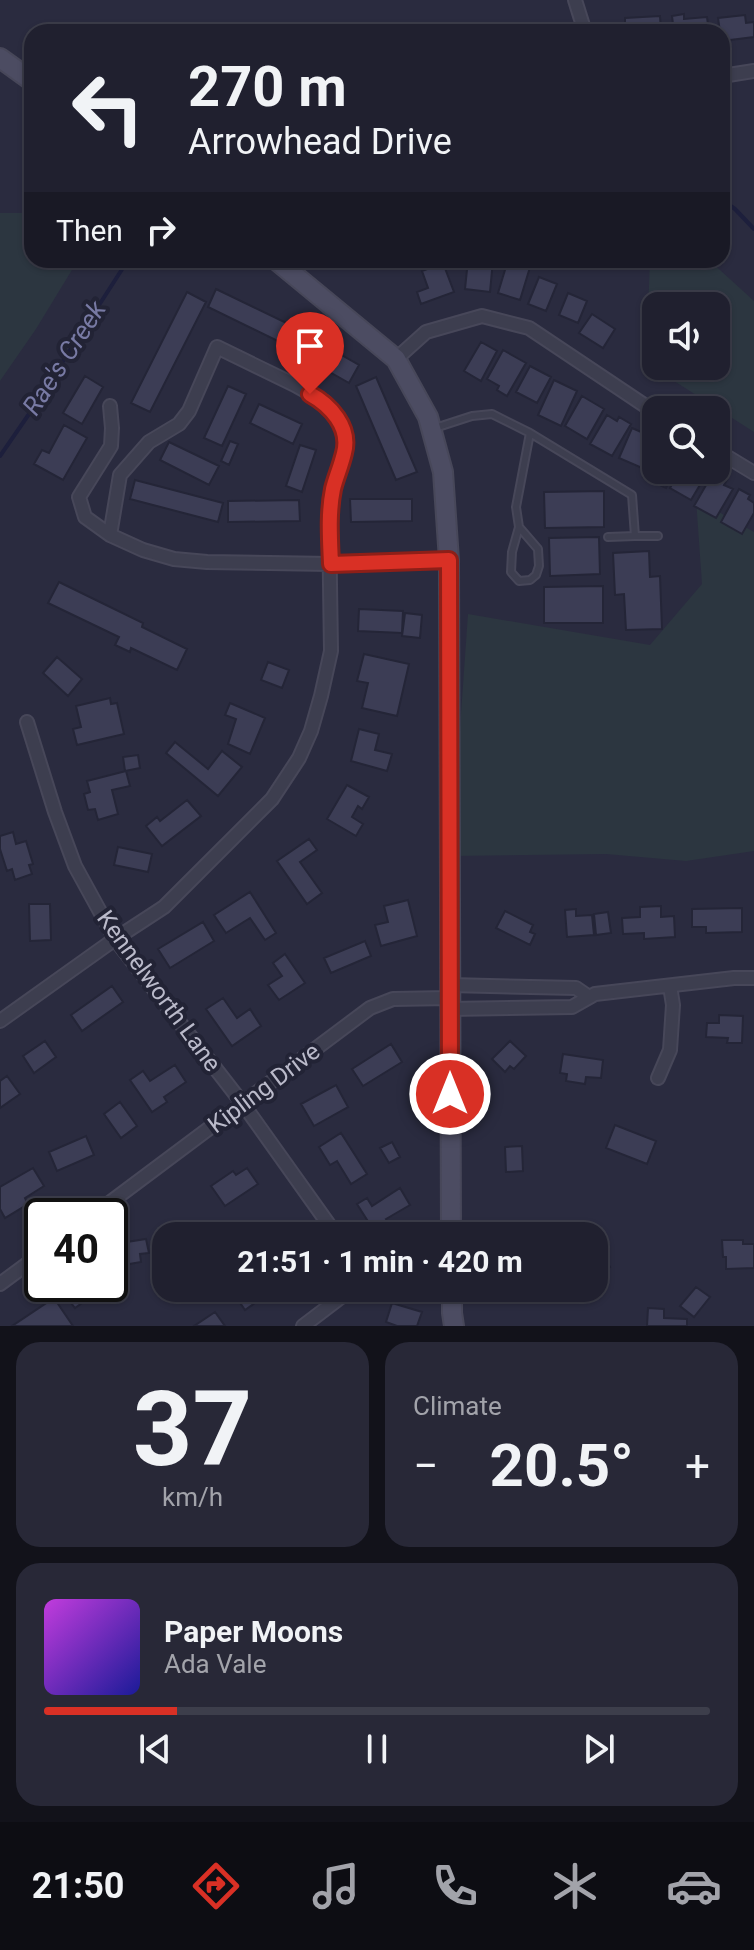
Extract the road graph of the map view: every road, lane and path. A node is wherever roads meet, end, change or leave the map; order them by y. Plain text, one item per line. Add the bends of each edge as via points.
1 (575, 0) edge
2 (582, 24) edge
3 (0, 58) edge
4 (754, 71) edge
5 (24, 75) edge
6 (730, 75) edge
7 (286, 268) edge
8 (396, 359) junction
9 (642, 404) edge
10 (110, 406) dead end
11 (432, 429) junction
12 (530, 433) junction
13 (730, 458) edge
14 (754, 473) edge
15 (519, 527) junction
16 (110, 535) junction
17 (635, 536) junction
18 (658, 536) dead end
19 (608, 537) dead end
20 (449, 560) junction
21 (331, 564) junction
22 (27, 722) dead end
23 (115, 939) junction
24 (754, 978) edge
25 (670, 986) junction
26 (449, 997) junction
27 (589, 997) junction
28 (0, 1021) edge
29 (658, 1078) dead end
30 (243, 1104) junction
31 (116, 1198) edge
32 (327, 1222) edge
33 (451, 1222) edge
34 (24, 1266) edge
35 (0, 1284) edge
36 (335, 1302) edge
37 (452, 1302) edge
38 (303, 1326) edge
39 (454, 1326) edge

1 - 2 street
3 - 5 street
4 - 6 street
7 - 8 street
8 - 9 street via 426,332 482,316 529,328
8 - 11 street
10 - 16 street via 111,446 79,497 85,517
11 - 12 lane via 492,414
11 - 20 street via 443,472
12 - 15 lane via 516,507
12 - 17 lane via 632,495
13 - 14 street
15 - 15 lane via 538,549 539,566 530,580 519,581 511,572
16 - 21 street via 174,559
16 - 21 street via 120,475 149,442 179,424 189,411 217,347 325,402 342,425 346,449 329,518
17 - 18 lane
17 - 19 lane
20 - 21 street
20 - 26 street
21 - 23 street via 331,651 299,758 272,799 164,907
22 - 23 street, Kennelworth Lane via 75,866
23 - 28 street
23 - 30 street, Kennelworth Lane
24 - 25 street, Kipling Drive
25 - 27 street, Kipling Drive
25 - 29 street via 670,1050
26 - 27 street, Kipling Drive via 572,1007
26 - 27 street, Kipling Drive via 576,988
26 - 30 street, Kipling Drive via 393,999 370,1008
26 - 33 street
30 - 31 street, Kipling Drive
30 - 32 street, Kennelworth Lane
34 - 35 street
36 - 38 street
37 - 39 street

